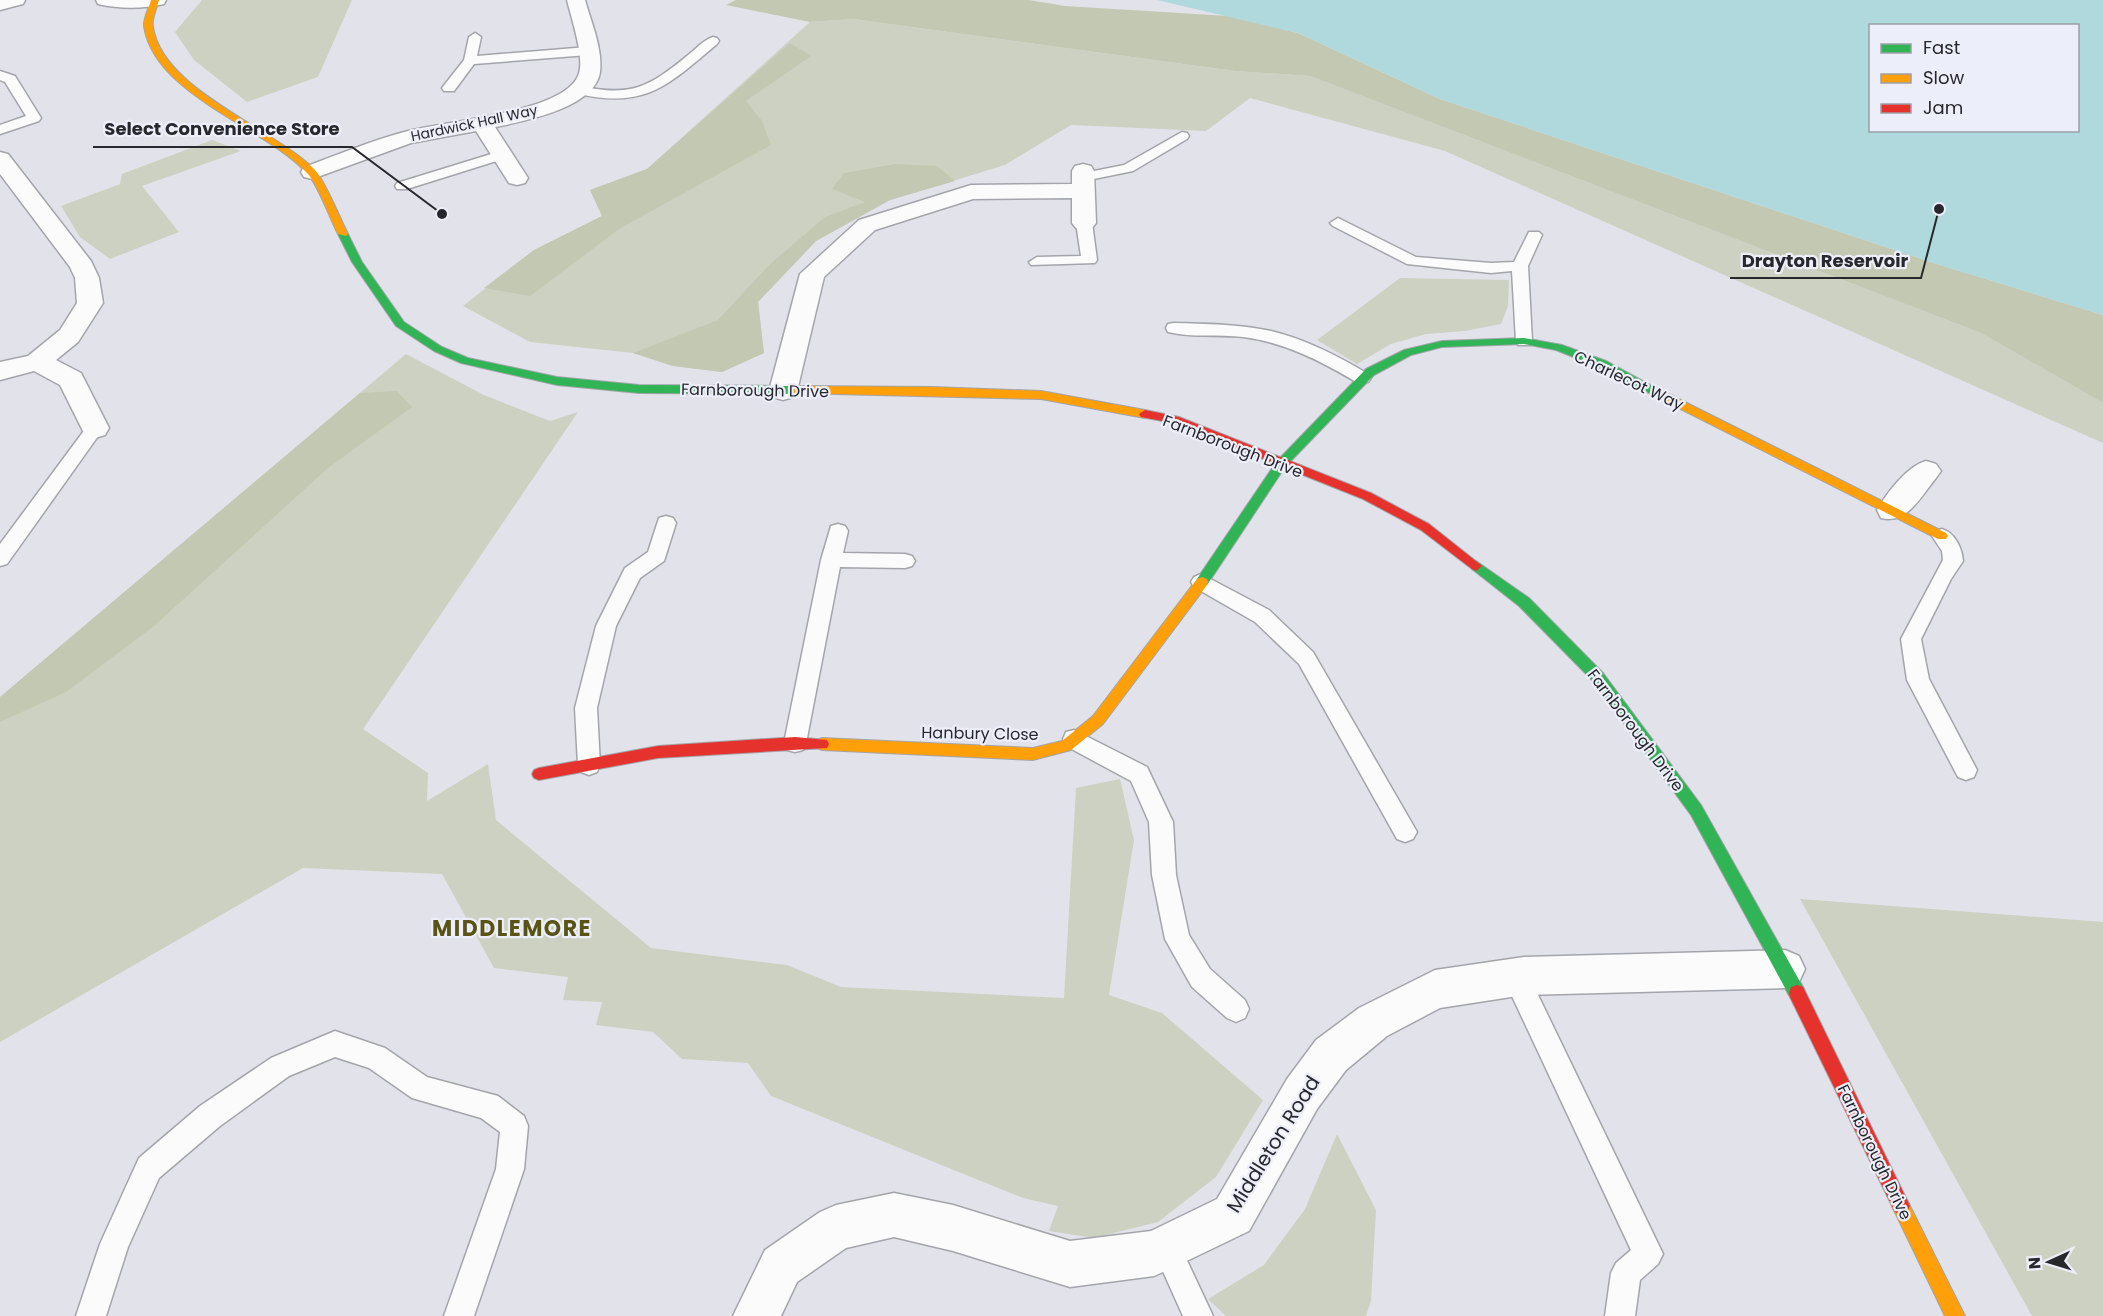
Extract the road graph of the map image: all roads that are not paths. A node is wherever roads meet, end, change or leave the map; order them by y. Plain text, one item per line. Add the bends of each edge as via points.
1 (16, 0) edge
2 (105, 0) edge
3 (156, 0) edge
4 (576, 0) edge
5 (0, 4) edge
6 (475, 37) dead end
7 (713, 41) dead end
8 (588, 51) junction
9 (470, 60) junction
10 (0, 75) edge
11 (449, 88) dead end
12 (580, 90) junction
13 (482, 123) junction
14 (0, 130) edge
15 (1182, 136) dead end
16 (501, 155) junction
17 (0, 159) edge
18 (312, 172) junction
19 (517, 178) dead end
20 (1083, 179) junction
21 (402, 186) dead end
22 (1084, 223) joint
23 (1338, 223) dead end
24 (1534, 234) dead end
25 (1037, 262) dead end
26 (1521, 266) junction
27 (1174, 328) dead end
28 (1524, 341) junction
29 (37, 362) junction
30 (0, 370) edge
31 (1362, 378) junction
32 (783, 391) junction
33 (95, 428) joint
34 (1281, 464) junction
35 (1926, 471) dead end
36 (1892, 510) junction
37 (666, 523) dead end
38 (838, 531) dead end
39 (1942, 536) joint
40 (0, 559) edge
41 (831, 560) junction
42 (905, 561) dead end
43 (1201, 582) junction
44 (1074, 739) junction
45 (795, 742) junction
46 (589, 765) junction
47 (1966, 770) dead end
48 (539, 774) dead end
49 (1405, 832) dead end
50 (1785, 969) junction
51 (1516, 977) junction
52 (1236, 1009) dead end
53 (1166, 1247) junction
54 (91, 1316) edge
55 (459, 1316) edge
56 (757, 1316) edge
57 (1198, 1316) edge
58 (1620, 1316) edge
59 (1955, 1316) edge

1 - 5 street
2 - 3 street, Farnborough Drive
3 - 18 street, Farnborough Drive via 148,25 159,56 186,85
4 - 8 street
6 - 9 lane
7 - 12 lane via 661,83 638,93 612,96
8 - 9 lane
8 - 12 street via 589,75
9 - 11 lane
10 - 14 lane via 10,79 34,118
12 - 13 street, Hardwick Hall Way via 544,108
13 - 16 street
13 - 18 street, Hardwick Hall Way via 414,135
15 - 20 lane via 1128,168
16 - 19 street
16 - 21 lane
17 - 29 street via 82,266 87,278 90,303 69,336
18 - 32 street, Farnborough Drive via 357,262 400,324 438,349 465,361 557,381 639,389
20 - 22 street
20 - 32 street via 971,192 867,225 812,274
22 - 25 lane via 1089,260
23 - 26 lane via 1413,261 1491,268
24 - 26 lane
26 - 28 lane
27 - 31 lane via 1239,332 1282,340 1327,358
28 - 31 street, Charlecot Way via 1486,341 1408,352
28 - 36 street, Charlecot Way via 1558,347 1602,364
29 - 30 street
29 - 33 street via 70,379
31 - 34 street, Charlecot Way
32 - 34 street, Farnborough Drive via 1041,395 1174,420
33 - 40 lane
34 - 43 street, Hanbury Close
34 - 50 street, Farnborough Drive via 1367,496 1425,527 1524,602 1598,677 1696,810
35 - 36 street
36 - 39 street, Charlecot Way
37 - 46 lane via 657,556 632,573 606,626 586,708
38 - 41 lane
39 - 47 lane via 1952,550 1953,561 1911,639 1918,680
41 - 42 lane
41 - 45 lane
43 - 44 street, Hanbury Close via 1098,720
43 - 49 lane via 1263,616 1306,658
44 - 45 street, Hanbury Close via 1066,746 1033,754
44 - 52 lane via 1139,774 1161,822 1164,875 1177,939 1201,978
45 - 46 street, Hanbury Close via 658,753
46 - 48 street, Hanbury Close
50 - 51 street, Middleton Road
50 - 59 street, Farnborough Drive
51 - 53 street, Middleton Road via 1435,989 1373,1022 1331,1055 1302,1094 1233,1215
51 - 58 lane via 1648,1254 1626,1273
53 - 56 street, Middleton Road via 1154,1253 1070,1264 953,1228 894,1215 836,1228 781,1266
53 - 57 lane
54 - 55 lane via 114,1245 149,1168 210,1116 280,1067 335,1044 376,1057 422,1089 488,1106 514,1126 510,1169

